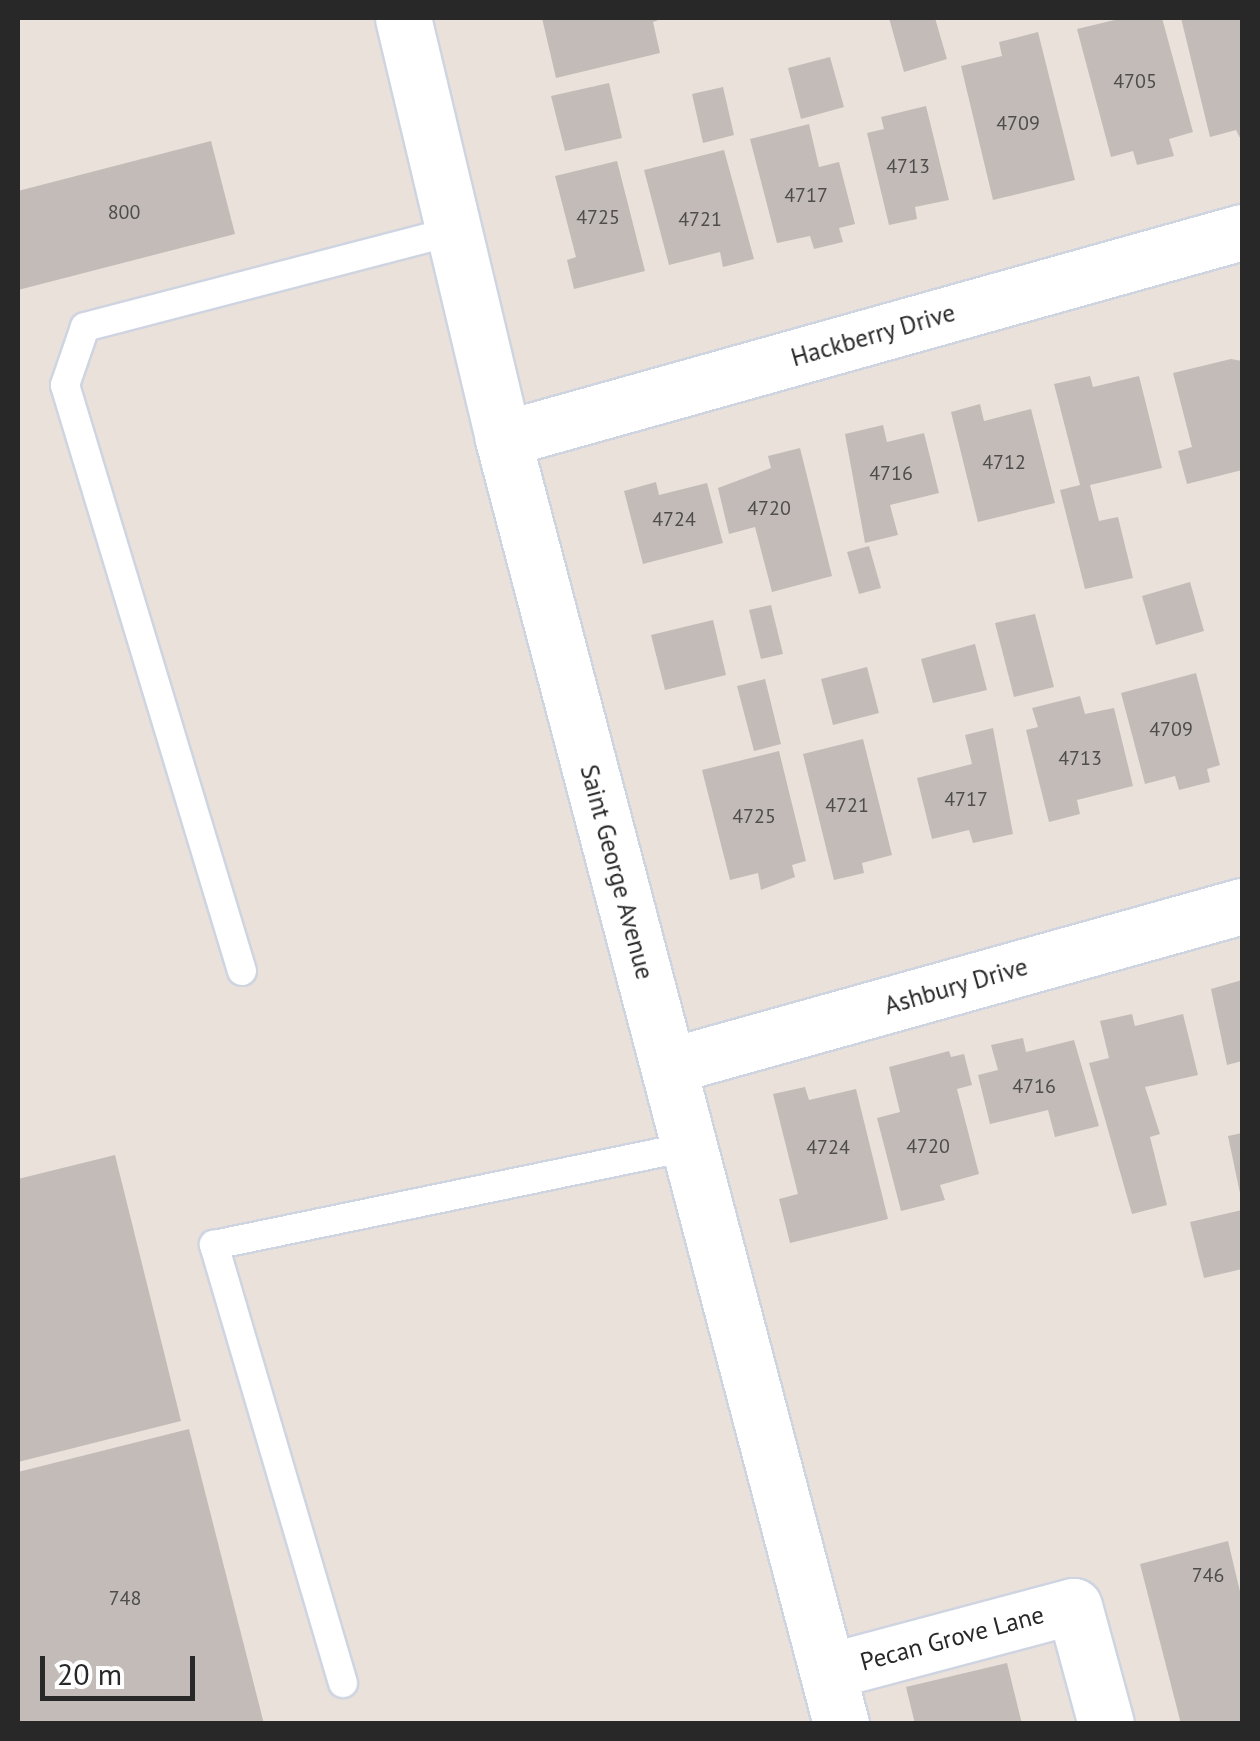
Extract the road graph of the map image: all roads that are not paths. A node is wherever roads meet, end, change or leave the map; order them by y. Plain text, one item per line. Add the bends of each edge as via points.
1 (403, 18) edge
2 (454, 230) junction
3 (1242, 232) edge
4 (503, 438) junction
5 (1242, 906) edge
6 (242, 972) dead end
7 (668, 1066) junction
8 (690, 1146) junction
9 (829, 1671) junction
10 (343, 1683) dead end
11 (841, 1724) edge
12 (1106, 1724) edge

1 - 2 street, Saint George Avenue
2 - 4 street, Saint George Avenue
2 - 6 lane via 85,327 65,385
3 - 4 street, Hackberry Drive
4 - 7 street, Saint George Avenue
5 - 7 street, Ashbury Drive
7 - 8 street, Saint George Avenue
8 - 9 street, Saint George Avenue
8 - 10 lane via 214,1245
9 - 11 street, Saint George Avenue
9 - 12 street, Pecan Grove Lane via 1074,1606

